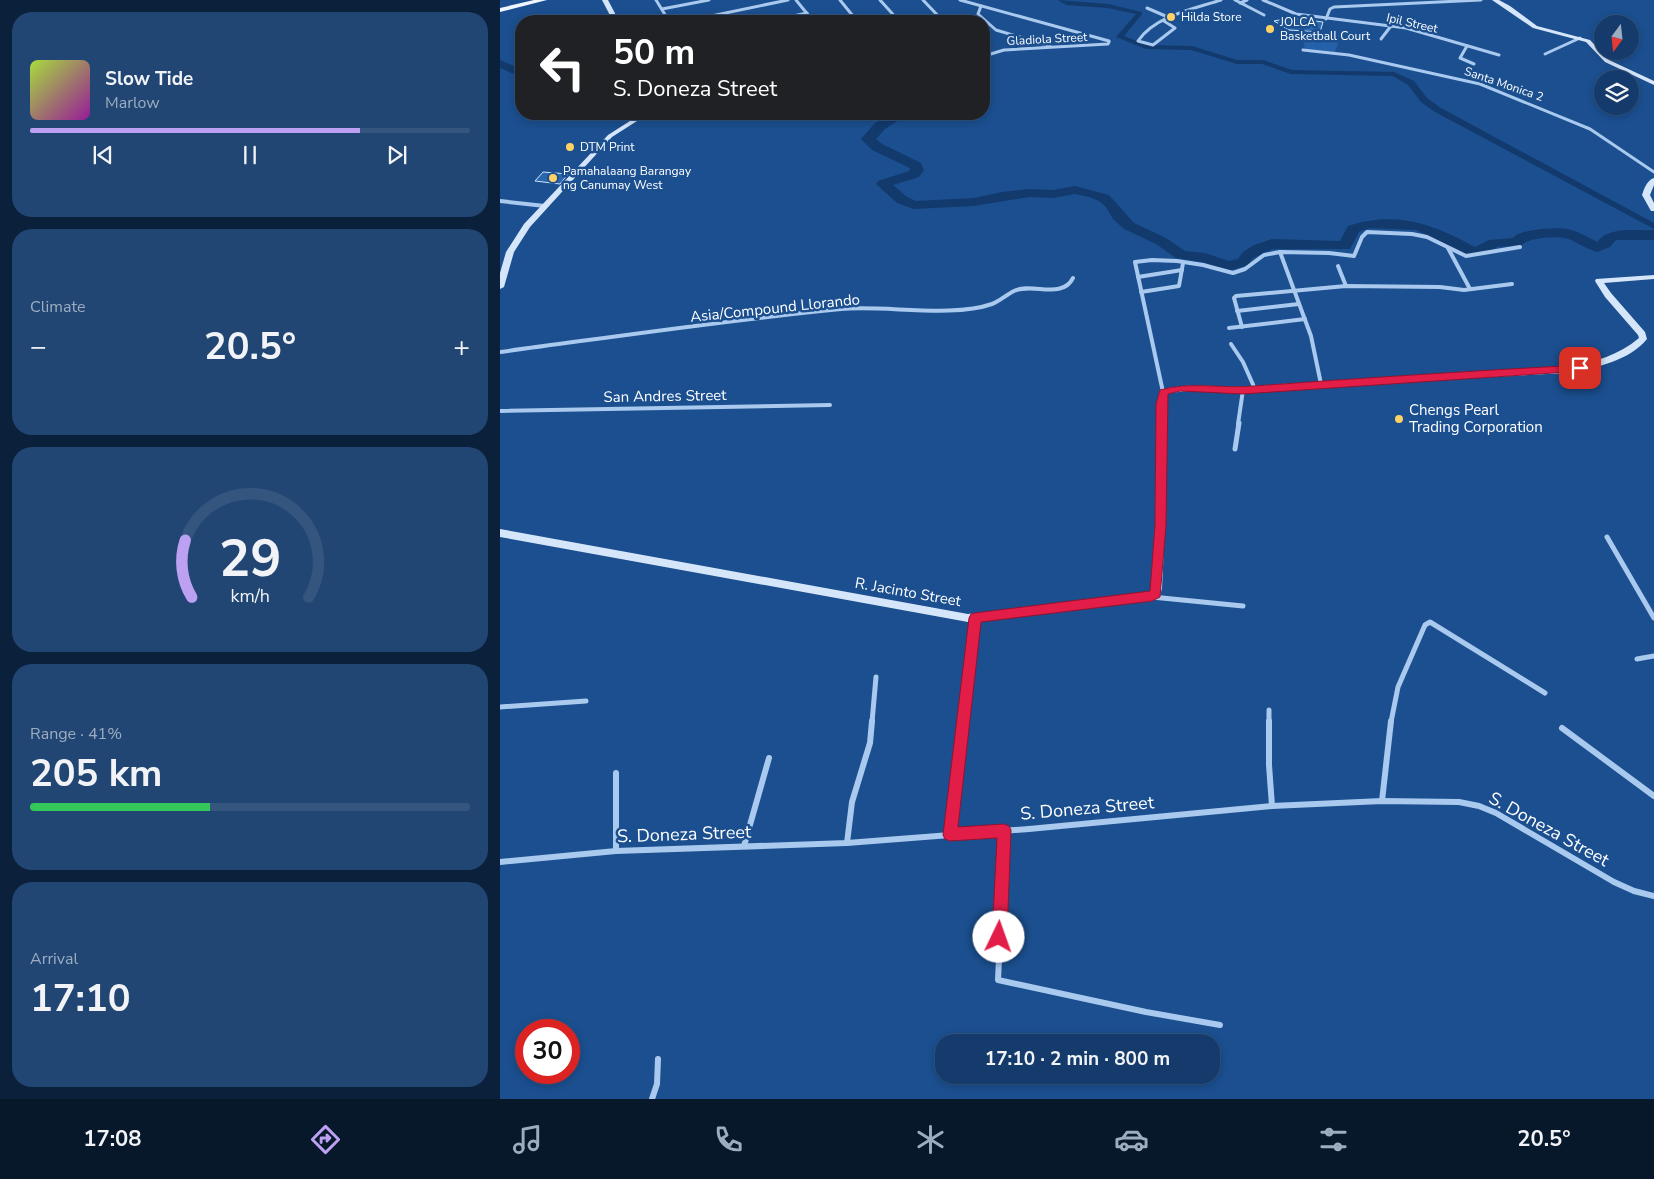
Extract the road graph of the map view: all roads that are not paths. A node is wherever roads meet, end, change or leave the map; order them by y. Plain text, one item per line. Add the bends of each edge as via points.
1 (543, 0) edge
2 (606, 0) edge
3 (656, 0) edge
4 (709, 0) edge
5 (788, 0) edge
6 (796, 0) edge
7 (840, 0) edge
8 (880, 0) edge
9 (923, 0) edge
10 (960, 0) edge
11 (1221, 0) edge
12 (1235, 0) edge
13 (1247, 0) edge
14 (1262, 0) edge
15 (1481, 0) edge
16 (1495, 0) edge
17 (1240, 3) junction
18 (981, 6) junction
19 (1147, 8) dead end
20 (662, 9) junction
21 (500, 10) edge
22 (807, 13) joint
23 (1264, 14) dead end
24 (613, 15) edge
25 (666, 15) edge
26 (716, 15) edge
27 (798, 15) edge
28 (852, 15) edge
29 (894, 15) edge
30 (937, 15) edge
31 (979, 15) edge
32 (1171, 18) junction
33 (1326, 18) junction
34 (1164, 21) junction
35 (990, 25) edge
36 (1391, 26) junction
37 (1580, 38) junction
38 (1381, 40) dead end
39 (1467, 46) junction
40 (1056, 48) junction
41 (1303, 50) dead end
42 (990, 54) edge
43 (1499, 54) dead end
44 (1545, 54) dead end
45 (1474, 64) dead end
46 (1654, 83) edge
47 (635, 120) edge
48 (1654, 172) edge
49 (1654, 180) edge
50 (500, 201) edge
51 (545, 206) junction
52 (1654, 209) edge
53 (1448, 247) junction
54 (1520, 248) dead end
55 (1280, 252) junction
56 (1183, 263) junction
57 (1338, 266) dead end
58 (1182, 270) junction
59 (503, 273) edge
60 (1138, 276) junction
61 (1653, 277) edge
62 (1073, 278) dead end
63 (1512, 284) dead end
64 (1346, 286) junction
65 (500, 287) edge
66 (1470, 289) junction
67 (1295, 290) junction
68 (1141, 292) junction
69 (1299, 304) junction
70 (1237, 311) junction
71 (1305, 319) junction
72 (1242, 326) junction
73 (1229, 328) dead end
74 (1231, 344) dead end
75 (500, 352) edge
76 (1321, 384) junction
77 (1243, 390) junction
78 (1255, 390) junction
79 (1163, 392) junction
80 (830, 405) dead end
81 (500, 411) edge
82 (1235, 449) dead end
83 (500, 533) edge
84 (1606, 537) dead end
85 (1152, 597) junction
86 (1243, 606) dead end
87 (975, 618) junction
88 (1654, 618) edge
89 (1654, 656) edge
90 (1637, 660) dead end
91 (876, 677) dead end
92 (1545, 693) dead end
93 (586, 701) dead end
94 (500, 707) edge
95 (1269, 710) dead end
96 (1562, 728) dead end
97 (770, 758) dead end
98 (616, 773) dead end
99 (1654, 796) edge
100 (1382, 801) junction
101 (1272, 806) junction
102 (1004, 830) junction
103 (950, 835) junction
104 (847, 843) junction
105 (744, 846) junction
106 (616, 851) junction
107 (500, 862) edge
108 (1654, 896) edge
109 (1220, 1025) dead end
110 (658, 1060) dead end
111 (652, 1099) edge

1 - 21 main road
2 - 24 street
3 - 20 street
4 - 20 street
5 - 26 street
6 - 22 street
7 - 28 street
8 - 29 street
9 - 30 street
10 - 18 street
11 - 32 street
12 - 17 street
13 - 17 street
14 - 33 street, Ipil Street via 1296,14
15 - 33 street via 1334,6
16 - 37 street via 1535,27
17 - 23 street
18 - 31 street
18 - 40 street, Gladiola Street via 1109,41 1108,44
19 - 32 street
20 - 25 street
22 - 27 street
32 - 34 street
33 - 36 street, Ipil Street
34 - 34 street via 1151,27 1138,41 1153,45 1176,28
35 - 40 street via 996,30
36 - 38 street
36 - 39 street, Ipil Street
37 - 44 street
37 - 46 street via 1592,43 1607,61
39 - 43 street, Ipil Street
39 - 45 street via 1460,58
40 - 42 street, Gladiola Street via 1004,50
41 - 48 street, Santa Monica 2 via 1348,55 1480,84 1590,129
47 - 51 street via 610,136
49 - 52 street via 1646,195
50 - 51 street
51 - 59 street via 516,240
53 - 54 street via 1466,256
53 - 55 street via 1419,235 1367,232 1360,238 1354,256
53 - 66 street
55 - 56 street via 1260,256 1234,273
55 - 67 street
56 - 58 street
56 - 60 street via 1157,258 1135,262
57 - 64 street
58 - 60 street
58 - 68 street via 1179,286
59 - 65 street
60 - 68 street
61 - 76 street via 1599,281 1642,334 1642,339 1597,365 1570,370
62 - 75 street, Asia/Compound Llorando via 1066,287 1021,288 986,306 844,309
63 - 66 street
64 - 66 street
64 - 67 street
67 - 69 street
67 - 70 street via 1236,296
68 - 79 street
69 - 70 street
69 - 71 street
70 - 72 street
71 - 72 street
71 - 76 street
72 - 73 street
74 - 78 street
76 - 78 street
77 - 78 street
77 - 79 street via 1180,388
77 - 82 street
79 - 85 street via 1158,579 1156,593
80 - 81 street, San Andres Street
83 - 87 street, R. Jacinto Street
84 - 88 street
85 - 86 street
85 - 87 street, R. Jacinto Street
87 - 103 street
89 - 90 street
91 - 104 street via 870,743 852,802
92 - 100 street via 1438,625 1430,622 1425,625 1398,686 1392,710
93 - 94 street
95 - 101 street
96 - 99 street
97 - 105 street
98 - 106 street
100 - 101 street, S. Doneza Street
100 - 108 street, S. Doneza Street via 1459,802 1479,806 1614,882
101 - 102 street, S. Doneza Street
102 - 103 street, S. Doneza Street
102 - 109 street via 998,980
103 - 104 street, S. Doneza Street
104 - 105 street, S. Doneza Street
105 - 106 street, S. Doneza Street
106 - 107 street, S. Doneza Street
110 - 111 street via 657,1084

